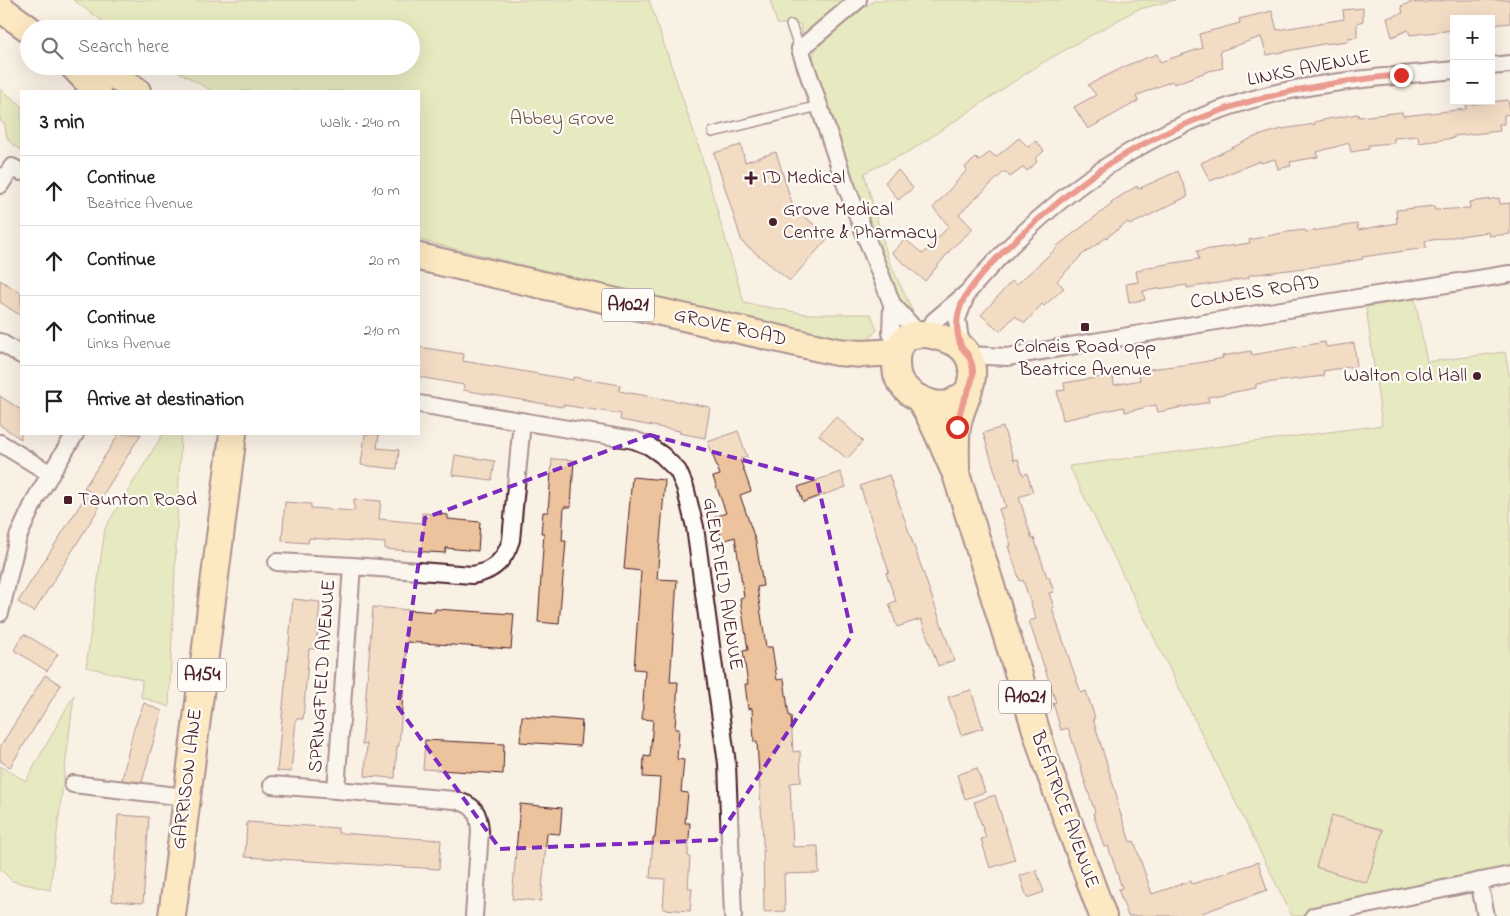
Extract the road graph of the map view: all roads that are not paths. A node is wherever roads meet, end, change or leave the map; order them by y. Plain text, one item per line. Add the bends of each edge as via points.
1 (858, 0) edge
2 (0, 8) edge
3 (20, 22) edge
4 (791, 25) dead end
5 (800, 49) junction
6 (1510, 64) edge
7 (1495, 66) edge
8 (1450, 70) edge
9 (81, 75) edge
10 (114, 75) edge
11 (95, 90) edge
12 (135, 90) edge
13 (820, 106) junction
14 (713, 132) dead end
15 (20, 171) edge
16 (0, 185) edge
17 (420, 257) edge
18 (1510, 274) edge
19 (967, 293) junction
20 (892, 304) junction
21 (910, 341) junction
22 (0, 342) edge
23 (965, 351) junction
24 (837, 352) junction
25 (20, 354) edge
26 (1007, 357) junction
27 (968, 390) junction
28 (911, 392) junction
29 (420, 404) edge
30 (522, 421) junction
31 (74, 435) edge
32 (233, 435) edge
33 (0, 443) edge
34 (51, 474) junction
35 (956, 474) junction
36 (277, 562) dead end
37 (352, 566) junction
38 (0, 613) edge
39 (73, 784) dead end
40 (272, 785) dead end
41 (336, 790) junction
42 (186, 798) junction
43 (1510, 875) edge
44 (1479, 881) junction
45 (172, 916) edge
46 (474, 916) edge
47 (734, 916) edge
48 (1103, 916) edge
49 (1314, 916) edge
50 (1486, 916) edge

1 - 5 street
2 - 3 main road
4 - 5 lane
5 - 13 street
6 - 7 street
8 - 19 street, LINKS AVENUE via 1361,79 1280,92 1228,107 1153,138 1071,190 1020,236
9 - 11 main road
10 - 12 main road
13 - 14 lane
13 - 20 street via 845,183
15 - 16 street via 12,167
17 - 24 main road, GROVE ROAD / A1021
18 - 26 street, COLNEIS ROAD
19 - 21 street, LINKS AVENUE
19 - 23 street, LINKS AVENUE via 957,319
20 - 21 street
20 - 21 street via 891,333
21 - 23 main road via 954,342
21 - 24 main road, GROVE ROAD / A1021 via 862,354
21 - 28 main road via 896,374
22 - 25 street
23 - 26 street, COLNEIS ROAD
23 - 27 main road via 973,376
24 - 28 main road, GROVE ROAD / A1021
26 - 27 street, COLNEIS ROAD via 977,376
27 - 28 main road via 945,404 934,404
27 - 35 main road, BEATRICE AVENUE / A1021 via 957,427
28 - 35 main road, BEATRICE AVENUE / A1021 via 930,414
29 - 30 street, GLENFIELD AVENUE
30 - 37 street, SPRINGFIELD AVENUE via 511,540 496,566 472,575
30 - 47 street, GLENFIELD AVENUE via 642,443 668,460 686,487 695,527 727,764
31 - 34 street
32 - 42 main road, GARRISON LANE / A154
33 - 34 street
34 - 38 street via 18,537
35 - 48 main road, BEATRICE AVENUE / A1021 via 1047,765
36 - 37 street, SPRINGFIELD AVENUE
37 - 41 street, SPRINGFIELD AVENUE
39 - 42 street
40 - 41 street, SPRINGFIELD AVENUE
41 - 46 street, SPRINGFIELD AVENUE via 454,800 475,809 480,819 480,831
42 - 45 main road, GARRISON LANE / A154
43 - 44 street
44 - 49 street
44 - 50 street

